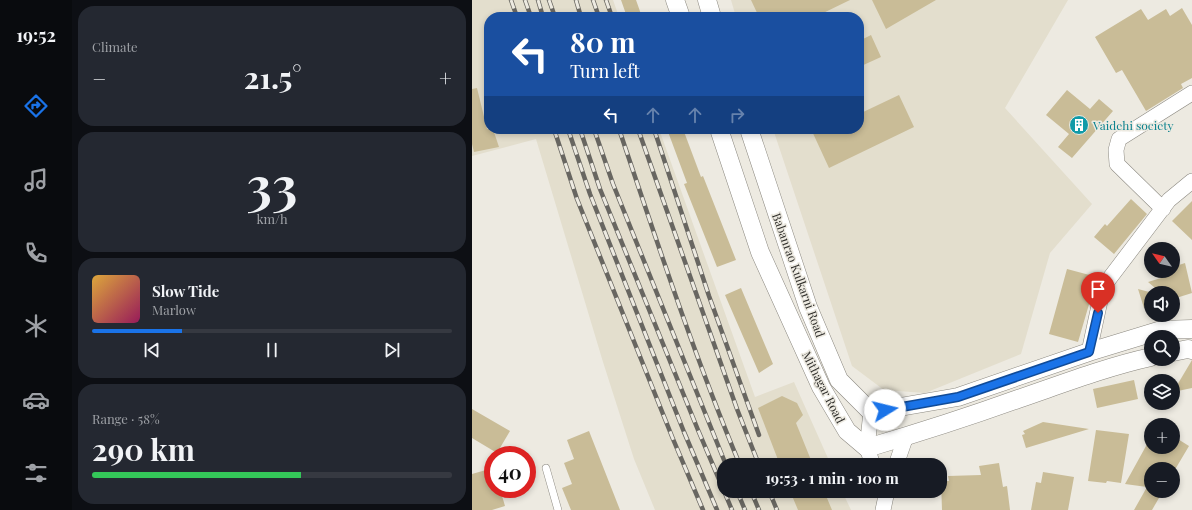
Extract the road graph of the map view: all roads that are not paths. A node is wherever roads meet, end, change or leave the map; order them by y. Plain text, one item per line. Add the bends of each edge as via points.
1 (675, 0) edge
2 (706, 0) edge
3 (679, 12) edge
4 (710, 12) edge
5 (1192, 93) edge
6 (721, 134) edge
7 (751, 134) edge
8 (1192, 181) edge
9 (1163, 209) junction
10 (1192, 329) edge
11 (1192, 350) edge
12 (1180, 351) edge
13 (1089, 352) junction
14 (1144, 359) edge
15 (871, 412) junction
16 (906, 436) junction
17 (867, 448) junction
18 (871, 458) edge
19 (898, 458) edge
20 (546, 468) dead end
21 (558, 510) edge

1 - 3 street
2 - 4 street
5 - 9 street via 1119,139 1116,150 1117,164
6 - 17 street, Mithagar Road via 760,252 821,386 847,431
7 - 15 street, Babanrao Kulkarni Road via 808,307 839,380
8 - 9 street
9 - 13 street via 1103,287
10 - 13 street via 1161,330
11 - 12 street
13 - 15 street via 958,397
14 - 16 street
15 - 17 street
16 - 17 street
16 - 19 street
17 - 18 street
20 - 21 lane

